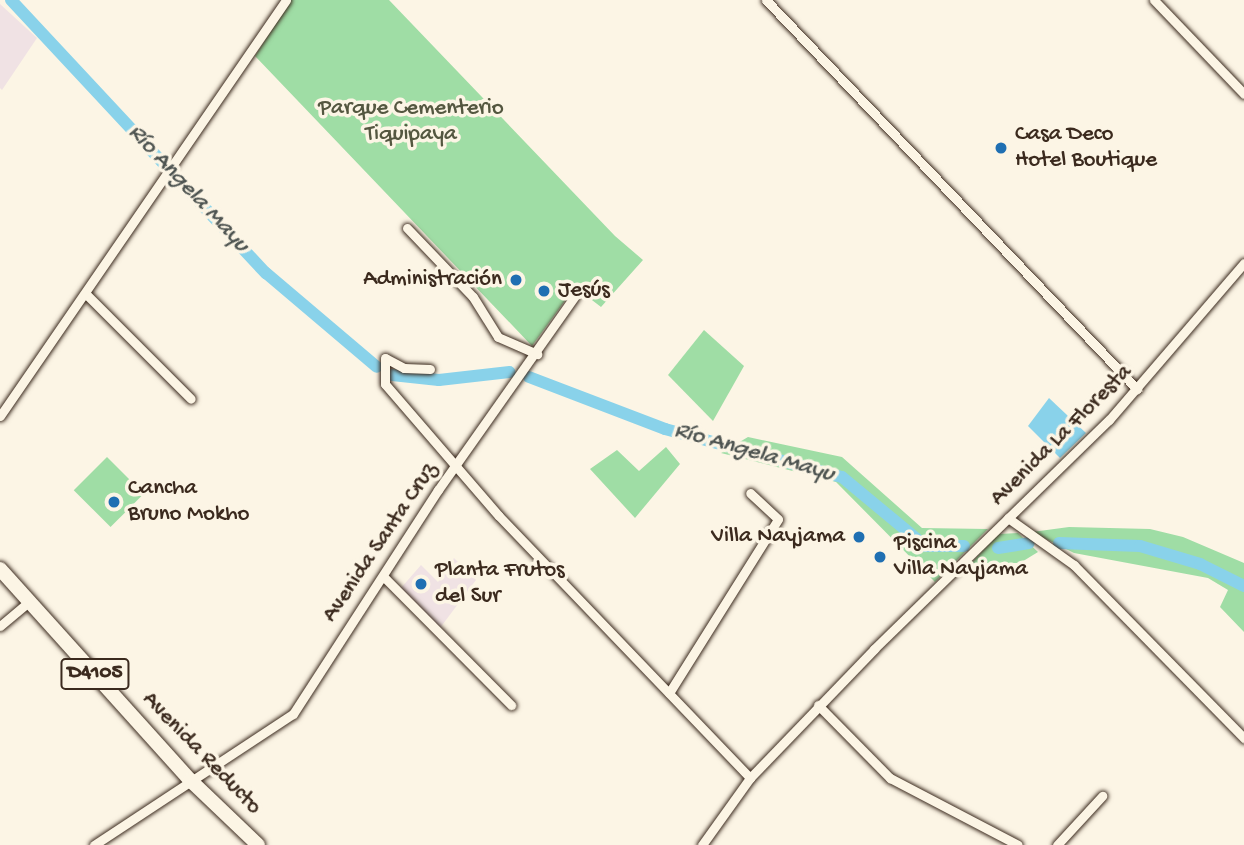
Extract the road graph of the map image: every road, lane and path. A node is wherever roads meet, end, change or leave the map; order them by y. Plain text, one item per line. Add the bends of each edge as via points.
1 (286, 0) edge
2 (765, 0) edge
3 (1154, 0) edge
4 (1244, 94) edge
5 (407, 228) dead end
6 (1244, 263) edge
7 (86, 294) junction
8 (575, 296) dead end
9 (537, 354) junction
10 (430, 369) dead end
11 (1137, 389) junction
12 (191, 399) dead end
13 (0, 416) edge
14 (456, 467) junction
15 (750, 493) dead end
16 (1008, 518) junction
17 (0, 569) edge
18 (383, 576) junction
19 (30, 601) junction
20 (0, 626) edge
21 (669, 693) junction
22 (511, 705) dead end
23 (818, 705) junction
24 (1244, 738) edge
25 (750, 778) junction
26 (190, 779) junction
27 (1102, 796) dead end
28 (94, 845) edge
29 (258, 845) edge
30 (702, 845) edge
31 (1018, 845) edge
32 (1057, 845) edge

1 - 7 street via 169,165
2 - 11 street
3 - 4 street
5 - 9 street via 473,297 498,337
6 - 11 street, Avenida La Floresta
7 - 12 street
7 - 13 street
8 - 9 street, Avenida Santa Cruz
9 - 14 street, Avenida Santa Cruz
10 - 14 street via 404,368 385,358 385,384
11 - 16 street, Avenida La Floresta
14 - 18 street, Avenida Santa Cruz
14 - 21 street
15 - 21 street via 778,519
16 - 23 street, Avenida La Floresta
16 - 24 street via 1041,546 1074,565
17 - 19 main road, Avenida Reducto / D4105
18 - 22 street
18 - 26 street, Avenida Santa Cruz via 293,714
19 - 20 street
19 - 26 main road, Avenida Reducto / D4105
21 - 25 street
23 - 25 street, Avenida La Floresta
23 - 31 street via 890,778
25 - 30 street, Avenida La Floresta
26 - 28 street, Avenida Santa Cruz
26 - 29 main road, Avenida Reducto / D4105
27 - 32 street

